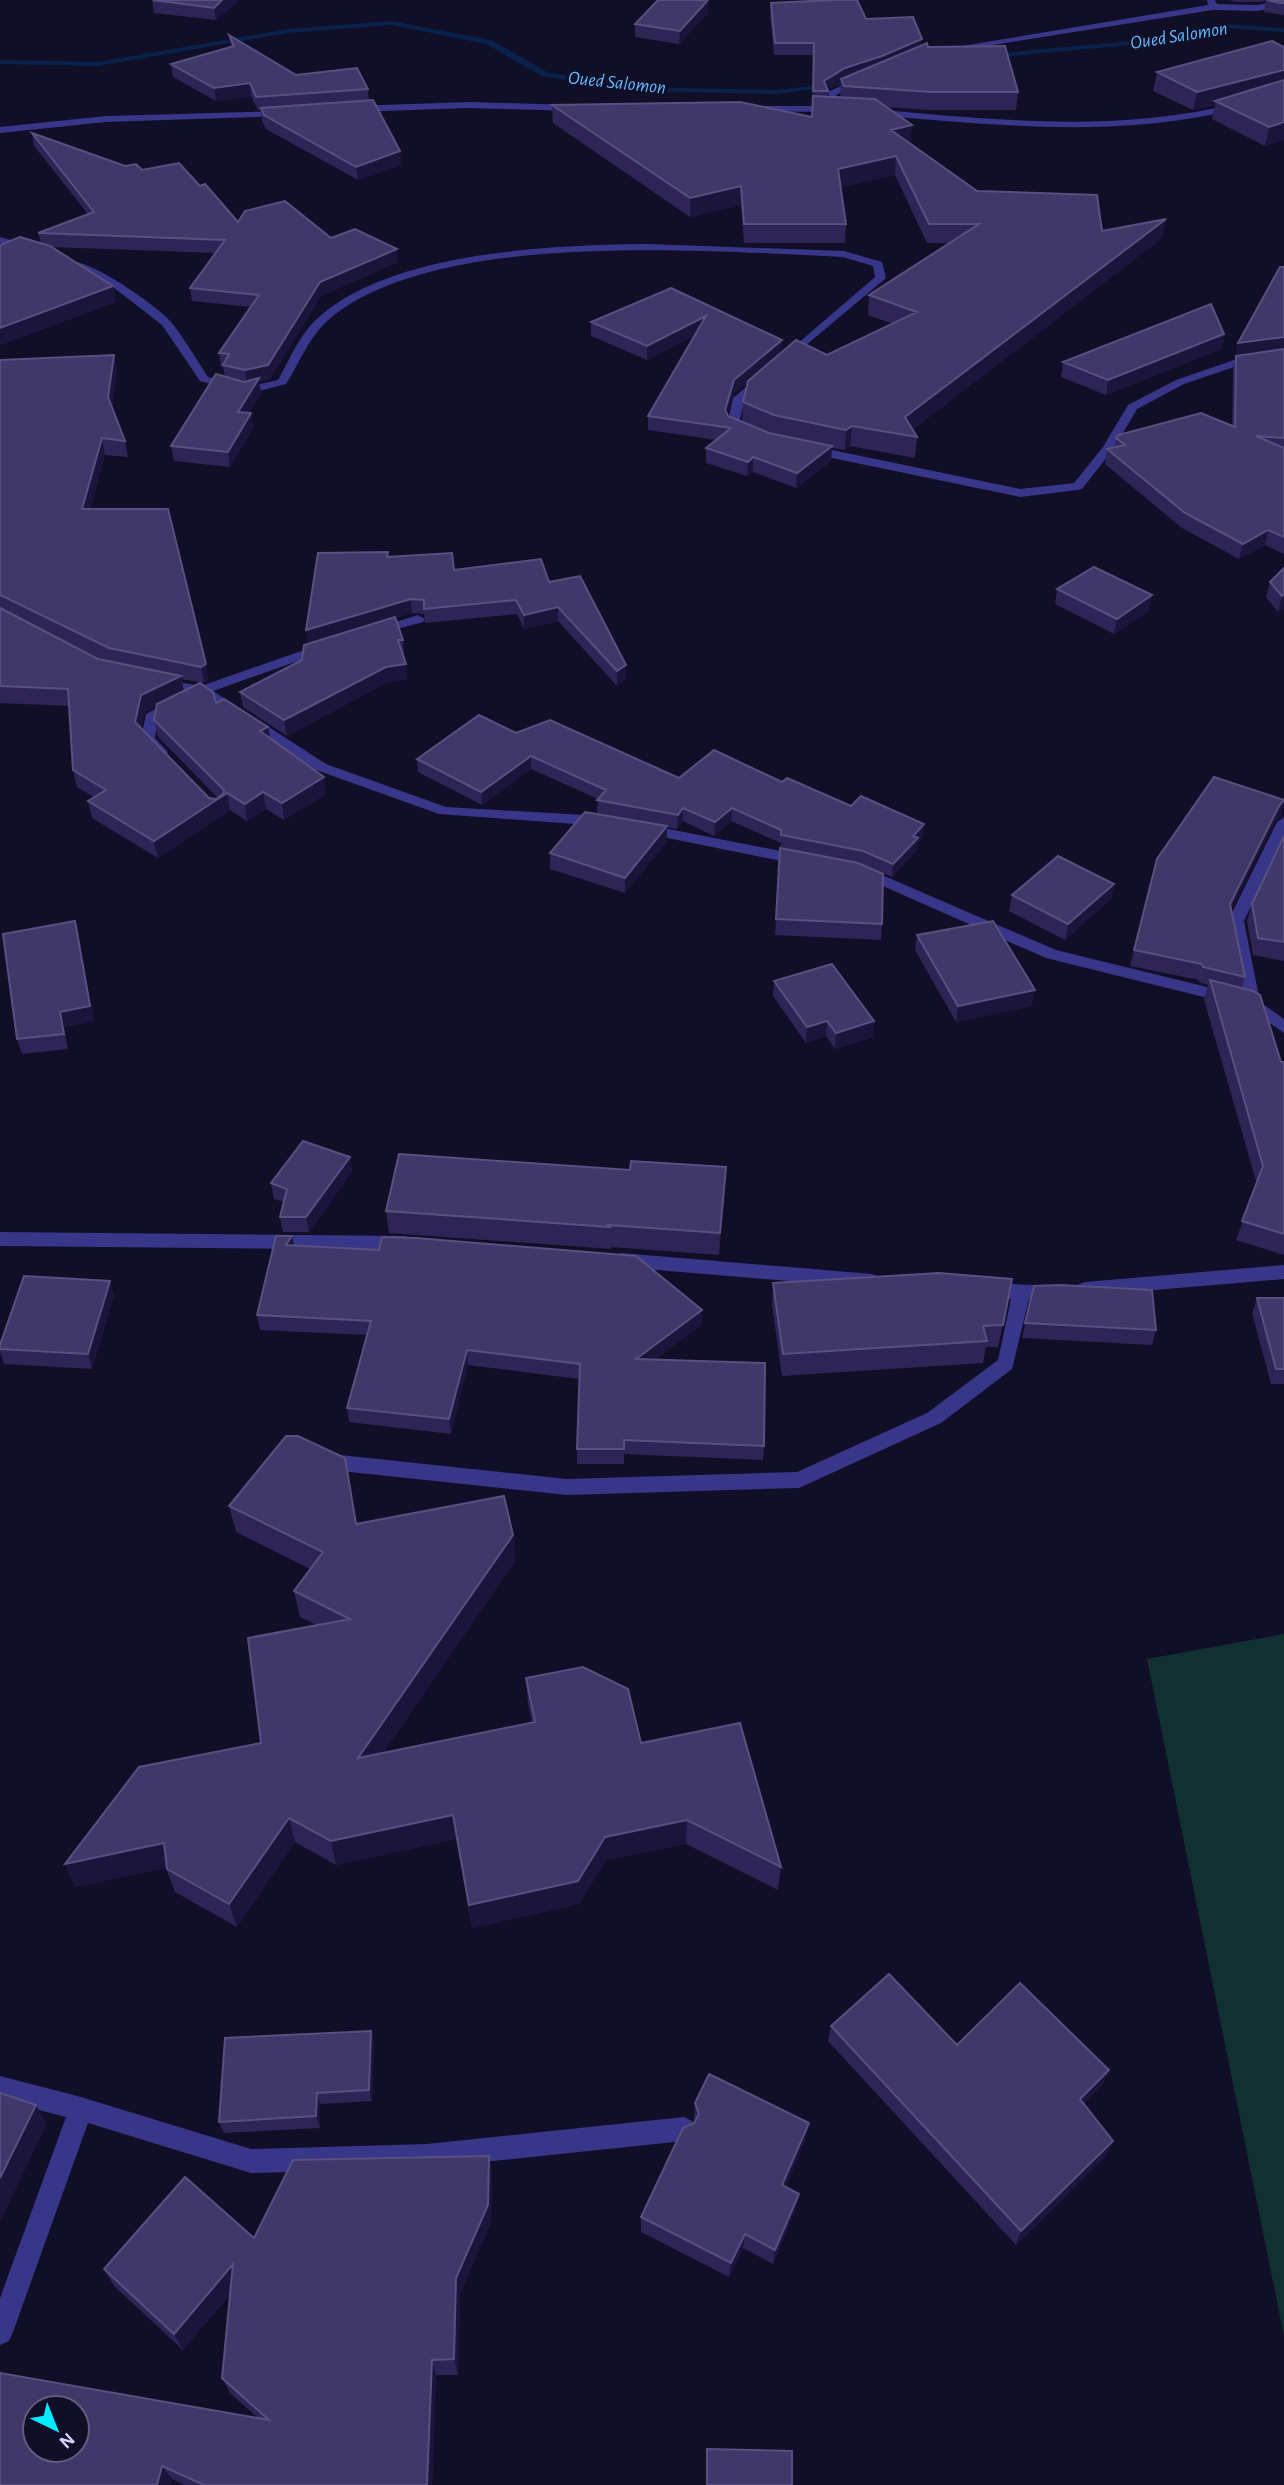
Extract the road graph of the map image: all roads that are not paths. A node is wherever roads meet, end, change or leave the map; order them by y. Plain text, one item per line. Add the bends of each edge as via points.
1 (1284, 3) edge
2 (1212, 4) edge
3 (929, 52) edge
4 (873, 76) edge
5 (1248, 103) edge
6 (590, 108) edge
7 (741, 109) edge
8 (838, 109) junction
9 (338, 110) edge
10 (850, 110) edge
11 (863, 111) edge
12 (299, 113) edge
13 (0, 130) edge
14 (0, 240) edge
15 (37, 251) edge
16 (62, 258) edge
17 (1284, 357) edge
18 (780, 364) edge
19 (770, 372) edge
20 (757, 436) edge
21 (796, 446) edge
22 (418, 619) edge
23 (358, 635) edge
24 (332, 644) edge
25 (148, 679) edge
26 (202, 690) junction
27 (174, 765) edge
28 (1284, 822) edge
29 (822, 864) edge
30 (848, 869) edge
31 (1253, 1004) junction
32 (1284, 1027) edge
33 (0, 1239) edge
34 (418, 1243) edge
35 (596, 1258) edge
36 (1284, 1272) edge
37 (884, 1282) edge
38 (967, 1288) edge
39 (1021, 1293) junction
40 (331, 1462) edge
41 (0, 2088) edge
42 (81, 2109) junction
43 (684, 2129) edge
44 (0, 2332) edge

1 - 2 street via 1257,8
2 - 3 street
4 - 8 street via 831,94
5 - 11 street via 1211,114 1128,124 1025,123
6 - 9 street via 469,105
7 - 8 street
8 - 10 street
12 - 13 street via 106,119
14 - 15 street
16 - 18 street via 117,285 166,323 204,379 247,391 282,382 320,322 348,301 404,276 501,255 624,245 844,254 878,264 881,278
17 - 21 street via 1238,362 1180,382 1132,407 1078,486 1020,493
19 - 20 street via 739,398 733,425
22 - 23 street
24 - 26 street
25 - 26 street
26 - 27 street via 151,717 148,739
26 - 29 street via 321,767 444,811 618,825
28 - 31 street via 1236,921
30 - 31 street via 1051,954
31 - 32 street
33 - 34 street
35 - 37 street
36 - 39 street
38 - 39 street
39 - 40 street via 1006,1364 934,1418 799,1480 567,1487
41 - 42 street
42 - 43 street via 251,2161 427,2156
42 - 44 street

